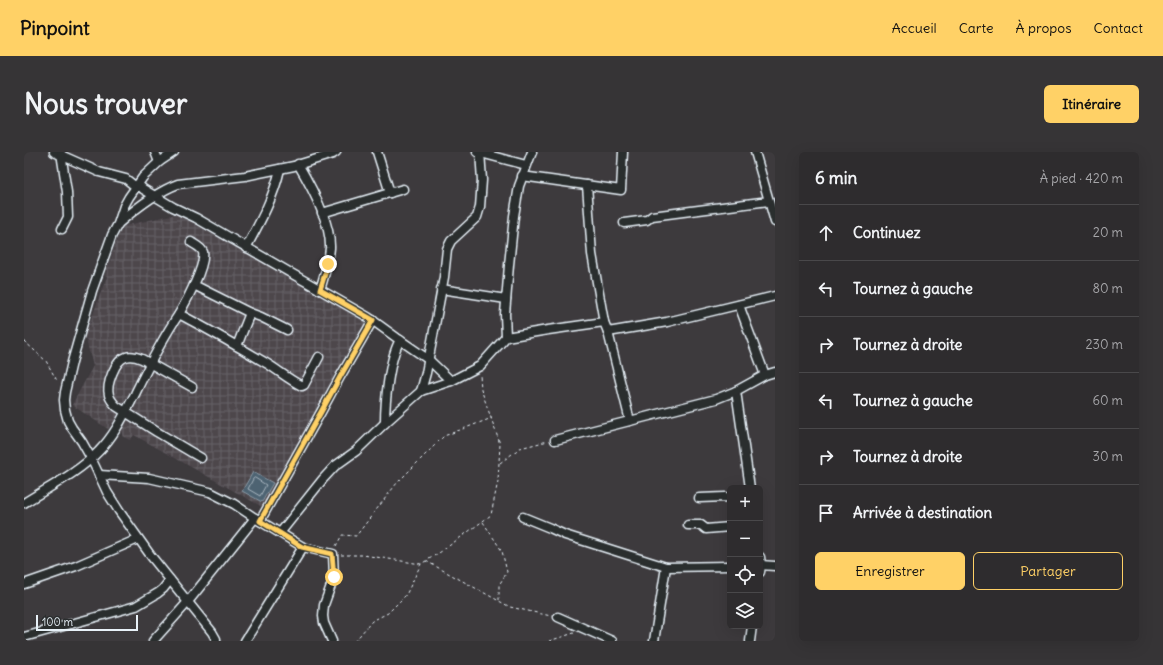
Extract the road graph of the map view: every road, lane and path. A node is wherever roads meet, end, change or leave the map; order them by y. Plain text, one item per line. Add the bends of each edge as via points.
1 (155, 152) edge
2 (174, 152) edge
3 (336, 152) edge
4 (377, 152) edge
5 (479, 152) edge
6 (532, 152) edge
7 (623, 152) edge
8 (755, 152) edge
9 (58, 153) edge
10 (160, 162) junction
11 (298, 164) junction
12 (526, 165) junction
13 (280, 169) junction
14 (522, 176) junction
15 (137, 185) junction
16 (587, 185) junction
17 (403, 190) dead end
18 (390, 193) junction
19 (155, 197) junction
20 (769, 201) junction
21 (322, 213) junction
22 (775, 222) edge
23 (624, 223) dead end
24 (118, 224) junction
25 (62, 229) dead end
26 (191, 242) dead end
27 (246, 248) junction
28 (194, 285) junction
29 (441, 289) junction
30 (320, 290) junction
31 (775, 296) edge
32 (506, 299) junction
33 (739, 305) junction
34 (250, 313) junction
35 (179, 314) junction
36 (373, 320) junction
37 (604, 322) junction
38 (287, 330) dead end
39 (608, 332) junction
40 (506, 337) junction
41 (400, 340) junction
42 (24, 341) edge
43 (237, 346) junction
44 (320, 357) dead end
45 (429, 360) junction
46 (150, 364) junction
47 (480, 366) junction
48 (775, 372) edge
49 (765, 375) junction
50 (451, 381) junction
51 (67, 384) junction
52 (192, 387) dead end
53 (736, 391) junction
54 (421, 392) junction
55 (126, 412) junction
56 (492, 418) junction
57 (630, 421) junction
58 (385, 423) junction
59 (555, 440) joint
60 (91, 458) junction
61 (201, 458) dead end
62 (499, 464) junction
63 (99, 475) junction
64 (750, 485) edge
65 (727, 497) edge
66 (699, 498) dead end
67 (24, 503) edge
68 (523, 517) dead end
69 (258, 520) junction
70 (483, 521) junction
71 (688, 525) dead end
72 (727, 527) edge
73 (280, 533) junction
74 (138, 539) junction
75 (302, 547) junction
76 (332, 554) junction
77 (426, 561) junction
78 (421, 564) junction
79 (763, 565) edge
80 (727, 566) edge
81 (775, 566) edge
82 (666, 567) junction
83 (170, 580) junction
84 (24, 584) edge
85 (499, 601) junction
86 (187, 603) junction
87 (558, 617) joint
88 (579, 627) junction
89 (752, 629) edge
90 (24, 637) edge
91 (217, 640) edge
92 (153, 641) edge
93 (245, 641) edge
94 (332, 641) edge
95 (355, 641) edge
96 (550, 641) edge
97 (612, 641) edge
98 (654, 641) edge
99 (750, 641) edge

1 - 10 street
2 - 10 street
3 - 11 street
4 - 18 street
5 - 12 street
5 - 29 street via 482,180 480,207 477,217 450,241
6 - 12 street
7 - 16 street via 621,190
8 - 20 street
9 - 15 street via 99,172 118,176
9 - 25 street via 68,192 68,216
10 - 15 street
11 - 13 street
11 - 21 street
12 - 14 street
13 - 19 street via 178,184
13 - 27 street via 266,210
14 - 16 street
14 - 32 street via 514,216
15 - 19 street
15 - 24 street via 124,206
16 - 37 street via 592,254
17 - 18 street
18 - 21 street
19 - 24 street
19 - 27 street
20 - 22 street
20 - 23 street via 652,216 647,220
21 - 30 street via 328,227 330,249
24 - 51 street via 92,291
26 - 28 street via 203,253
27 - 30 street
28 - 34 street
28 - 35 street
29 - 32 street
29 - 45 street
30 - 36 street
31 - 33 street
32 - 40 street
33 - 39 street via 667,322
33 - 49 street
34 - 38 street
34 - 43 street
35 - 43 street
35 - 46 street
36 - 41 street
36 - 69 street
37 - 39 street
37 - 40 street
39 - 57 street
40 - 47 street
41 - 45 street
41 - 58 street via 391,368
42 - 51 path via 46,361 56,379
43 - 44 street via 302,386
45 - 50 street
45 - 54 street
46 - 52 street
46 - 55 street
46 - 55 street via 129,356 124,357 114,368 108,386 109,396 111,401
47 - 50 street
47 - 56 path via 481,389
48 - 49 street
49 - 53 street
50 - 54 street
51 - 60 street via 64,400 68,421
53 - 57 street via 716,399
53 - 64 street
54 - 58 street
55 - 60 street via 100,451
55 - 61 street
56 - 62 path via 500,444
56 - 76 path via 444,436 397,483 356,536 342,535
57 - 59 street
58 - 73 street via 356,451 335,466
59 - 62 path via 520,448
60 - 63 street
60 - 67 street via 76,471
62 - 70 path via 492,515
63 - 69 street via 149,478 210,492
63 - 74 street
65 - 66 street
68 - 82 street via 565,536
69 - 73 street
69 - 86 street
70 - 77 path
70 - 85 path via 502,551 507,572 499,585
71 - 72 street via 701,525 706,528
73 - 75 street
74 - 83 street
74 - 84 street via 76,566
75 - 76 street
75 - 93 street
76 - 78 path via 363,555
76 - 94 street via 334,577 324,605 323,616
77 - 78 path
77 - 85 path
78 - 95 path via 406,595 388,613 372,621
79 - 81 street
80 - 82 street
82 - 98 street
83 - 86 street
83 - 90 street via 164,589 136,606
85 - 87 path via 510,607
86 - 91 street
86 - 92 street
87 - 88 street
88 - 96 path via 573,633
88 - 97 street
89 - 99 street

